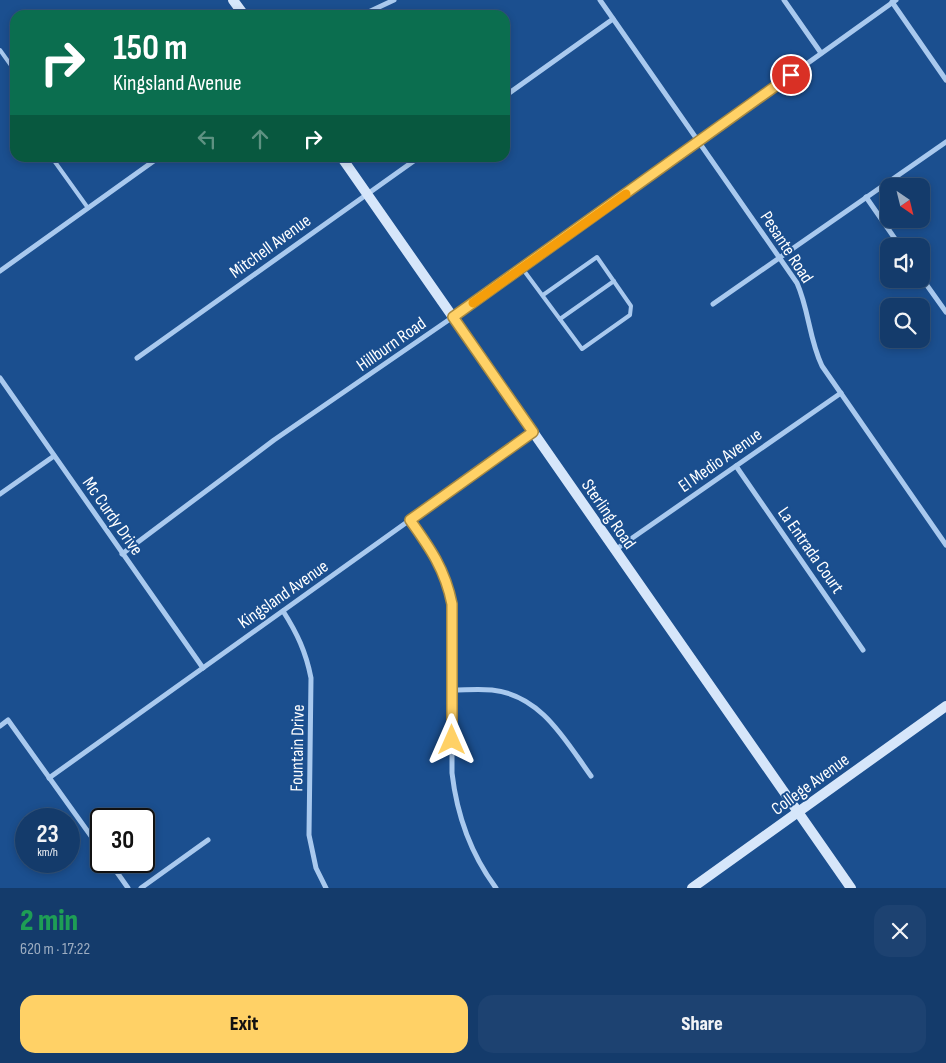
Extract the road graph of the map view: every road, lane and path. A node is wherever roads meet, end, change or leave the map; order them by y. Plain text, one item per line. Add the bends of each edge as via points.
1 (394, 0) edge
2 (600, 0) edge
3 (784, 0) edge
4 (894, 1) edge
5 (373, 10) edge
6 (613, 19) junction
7 (0, 50) edge
8 (821, 53) junction
9 (10, 64) edge
10 (946, 80) edge
11 (510, 92) edge
12 (699, 141) junction
13 (946, 142) edge
14 (54, 162) dead end
15 (152, 162) edge
16 (345, 162) edge
17 (412, 162) edge
18 (367, 194) junction
19 (866, 198) junction
20 (88, 208) junction
21 (894, 238) edge
22 (780, 258) junction
23 (522, 268) junction
24 (0, 271) edge
25 (614, 281) junction
26 (929, 288) edge
27 (543, 295) junction
28 (713, 304) dead end
29 (946, 312) edge
30 (453, 317) junction
31 (560, 319) junction
32 (138, 358) dead end
33 (0, 378) edge
34 (841, 393) junction
35 (533, 432) junction
36 (54, 456) junction
37 (736, 466) junction
38 (0, 494) edge
39 (410, 520) junction
40 (946, 545) edge
41 (615, 550) junction
42 (122, 554) junction
43 (283, 611) junction
44 (863, 650) dead end
45 (203, 668) junction
46 (452, 690) junction
47 (946, 706) edge
48 (0, 726) edge
49 (591, 776) dead end
50 (49, 778) junction
51 (797, 813) junction
52 (90, 835) edge
53 (208, 840) dead end
54 (117, 873) edge
55 (128, 888) edge
56 (141, 888) edge
57 (326, 888) edge
58 (496, 888) edge
59 (692, 888) edge
60 (851, 888) edge

1 - 5 street
2 - 6 street, Pesante Road
3 - 8 street
4 - 8 street, Hillburn Road
4 - 10 street
6 - 11 street
6 - 12 street, Pesante Road
7 - 9 lane
8 - 12 street, Hillburn Road
12 - 22 street, Pesante Road
12 - 23 street, Hillburn Road
13 - 19 street
14 - 20 lane
15 - 20 street
16 - 18 street, Sterling Road
17 - 18 street, Mitchell Avenue
18 - 30 street, Sterling Road
18 - 32 street, Mitchell Avenue
19 - 21 street
19 - 22 street
20 - 24 street
22 - 28 street
22 - 34 street, Pesante Road via 804,298 816,353
23 - 27 lane
23 - 30 street, Hillburn Road
25 - 27 lane via 597,257
25 - 31 lane
25 - 31 lane via 631,306 630,315 582,349
26 - 29 street
27 - 31 lane
30 - 35 street, Sterling Road
30 - 42 street, Hillburn Road via 274,440
33 - 36 street, Mc Curdy Drive
34 - 37 street, El Medio Avenue
34 - 40 street, Pesante Road
35 - 39 street, Kingsland Avenue
35 - 41 street, Sterling Road
36 - 38 street
36 - 42 street, Mc Curdy Drive
37 - 41 street, El Medio Avenue
37 - 44 street, La Entrada Court
39 - 43 street, Kingsland Avenue
39 - 46 street via 434,553 448,586 453,621
41 - 51 street, Sterling Road
42 - 45 street, Mc Curdy Drive
43 - 45 street, Kingsland Avenue
43 - 57 street, Fountain Drive via 303,645 311,678 309,835 316,868
45 - 50 street, Kingsland Avenue
46 - 49 street via 492,690 535,706 556,728
46 - 58 street via 452,773 459,814 475,856
47 - 51 street, College Avenue
48 - 50 street via 8,720
50 - 52 street
51 - 59 street, College Avenue
51 - 60 street, Sterling Road
53 - 56 street
54 - 55 street

